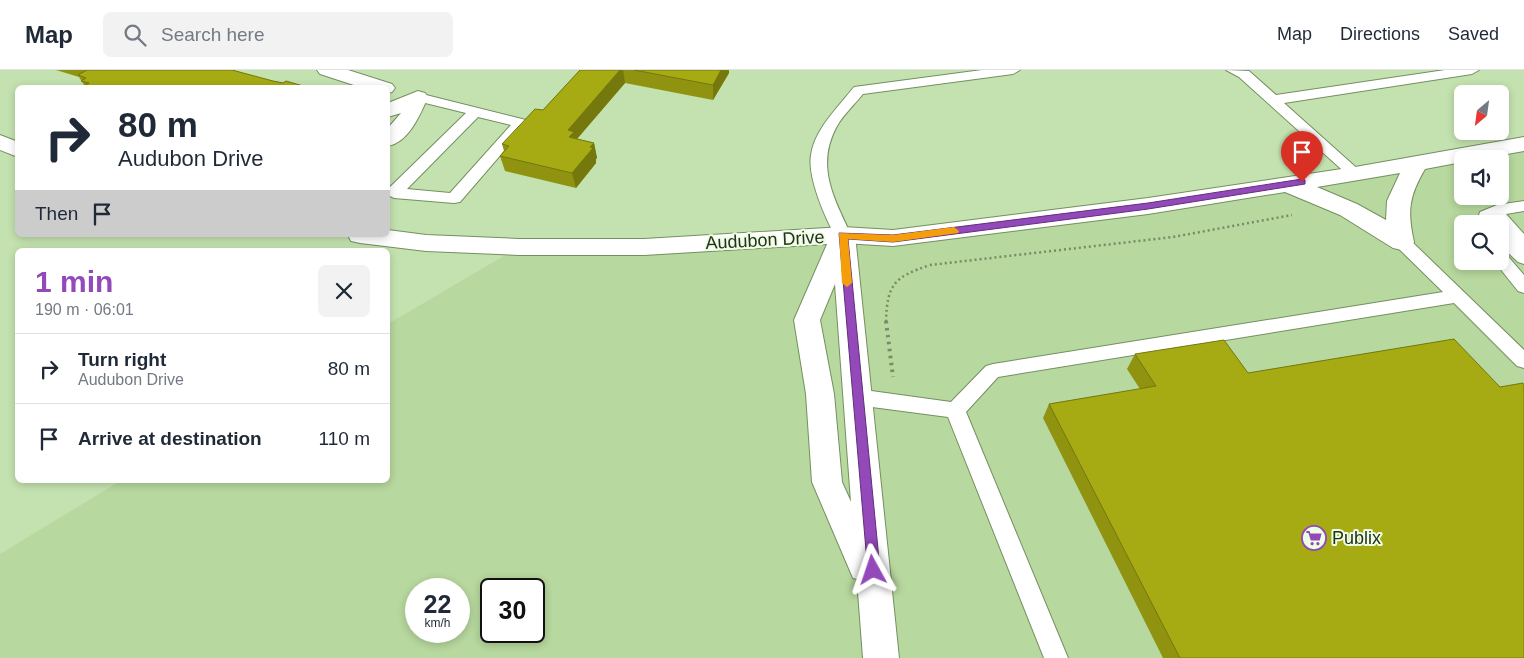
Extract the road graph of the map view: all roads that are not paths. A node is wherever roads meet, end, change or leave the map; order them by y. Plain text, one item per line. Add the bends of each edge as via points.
1 (327, 70) edge
2 (1014, 70) edge
3 (1472, 70) edge
4 (1242, 71) edge
5 (376, 85) edge
6 (390, 89) edge
7 (418, 97) junction
8 (1273, 100) junction
9 (390, 110) edge
10 (476, 111) junction
11 (390, 138) edge
12 (0, 142) edge
13 (1524, 144) edge
14 (15, 149) edge
15 (1416, 164) junction
16 (1355, 174) junction
17 (1284, 184) junction
18 (1503, 214) edge
19 (1524, 229) edge
20 (843, 236) junction
21 (376, 237) edge
22 (1402, 242) junction
23 (1524, 243) edge
24 (1509, 244) edge
25 (1524, 258) edge
26 (1509, 269) edge
27 (1524, 287) edge
28 (1457, 296) junction
29 (1524, 362) edge
30 (857, 397) junction
31 (955, 410) junction
32 (875, 589) junction
33 (881, 658) edge
34 (1056, 658) edge

1 - 5 street
2 - 20 lane via 859,90 830,125 818,155 823,191
3 - 8 lane
4 - 8 lane
6 - 7 street
7 - 9 street
7 - 10 lane
7 - 11 street via 408,120
8 - 16 lane
10 - 10 lane via 521,123 454,198 394,193
12 - 14 street
13 - 15 street, Audubon Drive
15 - 16 street, Audubon Drive
15 - 22 street via 1398,195 1396,216
16 - 17 street, Audubon Drive
17 - 20 street, Audubon Drive via 1148,206 893,238
17 - 22 street via 1344,206
18 - 19 lane
18 - 23 lane via 1499,218
20 - 21 street, Audubon Drive via 644,247 519,247 426,243
20 - 30 street
20 - 32 street via 807,320 820,394 828,482
22 - 28 lane
24 - 25 lane
26 - 27 lane
28 - 29 lane
28 - 31 lane via 994,371
30 - 31 lane
30 - 32 street
31 - 34 lane
32 - 33 street

